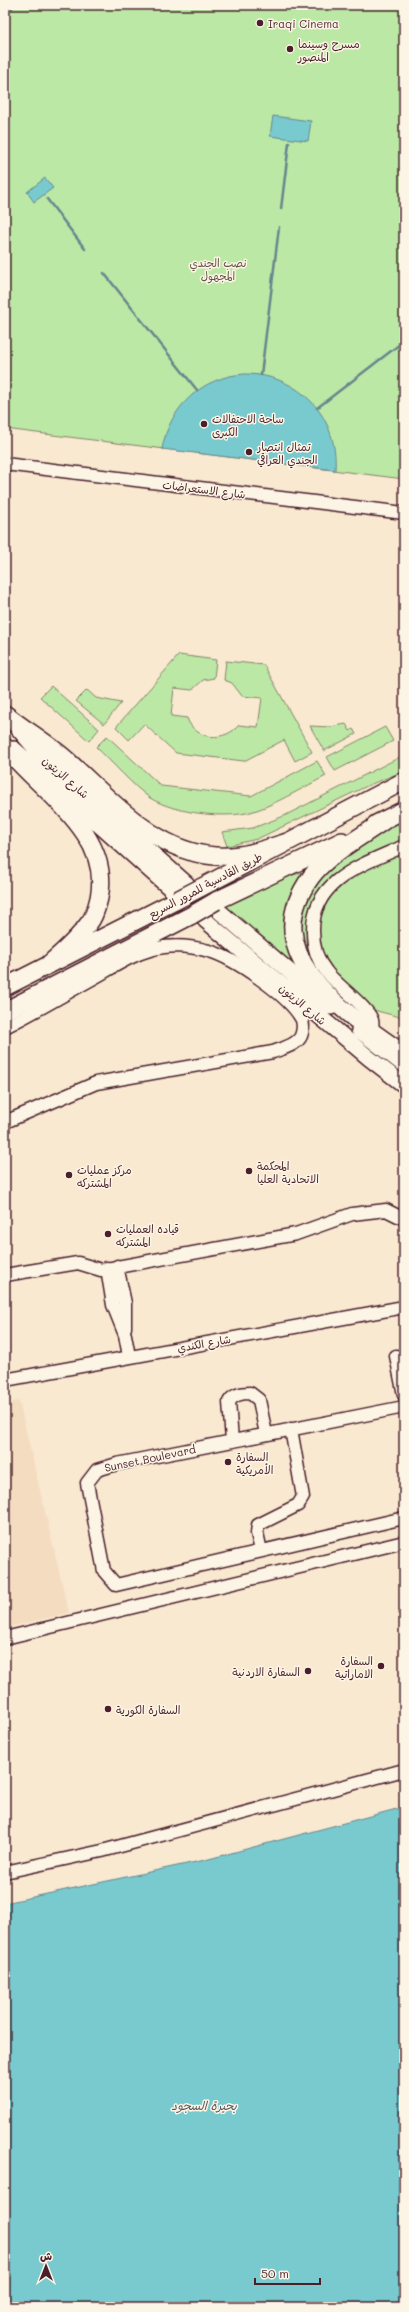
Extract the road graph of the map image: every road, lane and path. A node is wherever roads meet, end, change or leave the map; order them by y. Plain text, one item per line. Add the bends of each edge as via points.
1 (5, 464) edge
2 (404, 513) edge
3 (8, 718) edge
4 (5, 742) edge
5 (5, 747) edge
6 (404, 781) edge
7 (404, 810) edge
8 (385, 820) junction
9 (287, 842) junction
10 (404, 846) edge
11 (193, 886) junction
12 (175, 896) junction
13 (217, 906) junction
14 (199, 917) junction
15 (49, 964) junction
16 (5, 986) edge
17 (5, 1011) edge
18 (5, 1027) edge
19 (376, 1045) junction
20 (404, 1054) edge
21 (404, 1065) edge
22 (404, 1085) edge
23 (5, 1122) edge
24 (404, 1219) edge
25 (112, 1267) junction
26 (5, 1275) edge
27 (404, 1307) edge
28 (130, 1356) junction
29 (396, 1356) dead end
30 (5, 1380) edge
31 (404, 1395) edge
32 (404, 1407) edge
33 (291, 1430) junction
34 (266, 1434) junction
35 (232, 1441) junction
36 (404, 1518) edge
37 (404, 1542) edge
38 (261, 1551) junction
39 (5, 1638) edge
40 (404, 1770) edge
41 (5, 1872) edge

1 - 2 street, شارع الاستعراضات
3 - 4 main road via 22,738 22,745 14,746
3 - 9 highway via 50,745 148,832 172,846 200,855 220,857 251,853
3 - 11 main road, شارع الزيتون via 41,755
4 - 12 main road, شارع الزيتون via 32,763
5 - 15 highway via 27,773 76,821 94,850 101,874 101,890 90,922
6 - 9 highway, طريق القادسية للمرور السريع
7 - 8 highway, طريق القادسية للمرور السريع
8 - 13 highway, طريق القادسية للمرور السريع
8 - 19 highway via 321,865 296,904 294,920 298,951 310,976
9 - 11 highway, طريق القادسية للمرور السريع
10 - 19 street via 336,879 325,892 313,924 313,940 318,957 326,972 370,1016
11 - 12 highway, طريق القادسية للمرور السريع, bridge
12 - 15 highway, طريق القادسية للمرور السريع
13 - 14 highway, طريق القادسية للمرور السريع, bridge
13 - 19 main road, شارع الزيتون
14 - 17 highway, طريق القادسية للمرور السريع
14 - 19 main road, شارع الزيتون
15 - 16 highway, طريق القادسية للمرور السريع
18 - 23 street via 127,959 164,947 210,951 247,970 286,1002 301,1018 303,1024 298,1041 273,1052 96,1083
19 - 20 highway
19 - 21 main road, شارع الزيتون
19 - 22 main road, شارع الزيتون
24 - 25 street via 386,1210 352,1214 296,1234
25 - 26 street via 101,1270 78,1263
25 - 28 street via 125,1304 125,1335
27 - 28 street, شارع الكندي
28 - 30 street, شارع الكندي
29 - 31 street
32 - 33 street, Sunset Boulevard
33 - 34 street, Sunset Boulevard
33 - 38 street via 303,1497 298,1505 258,1525
34 - 35 street, Sunset Boulevard
34 - 35 street via 259,1400 250,1393 242,1394 232,1397 228,1402
35 - 38 street, Sunset Boulevard via 97,1470 87,1483 104,1571 116,1585
36 - 38 street, Sunset Boulevard
37 - 39 street
40 - 41 street via 117,1847

